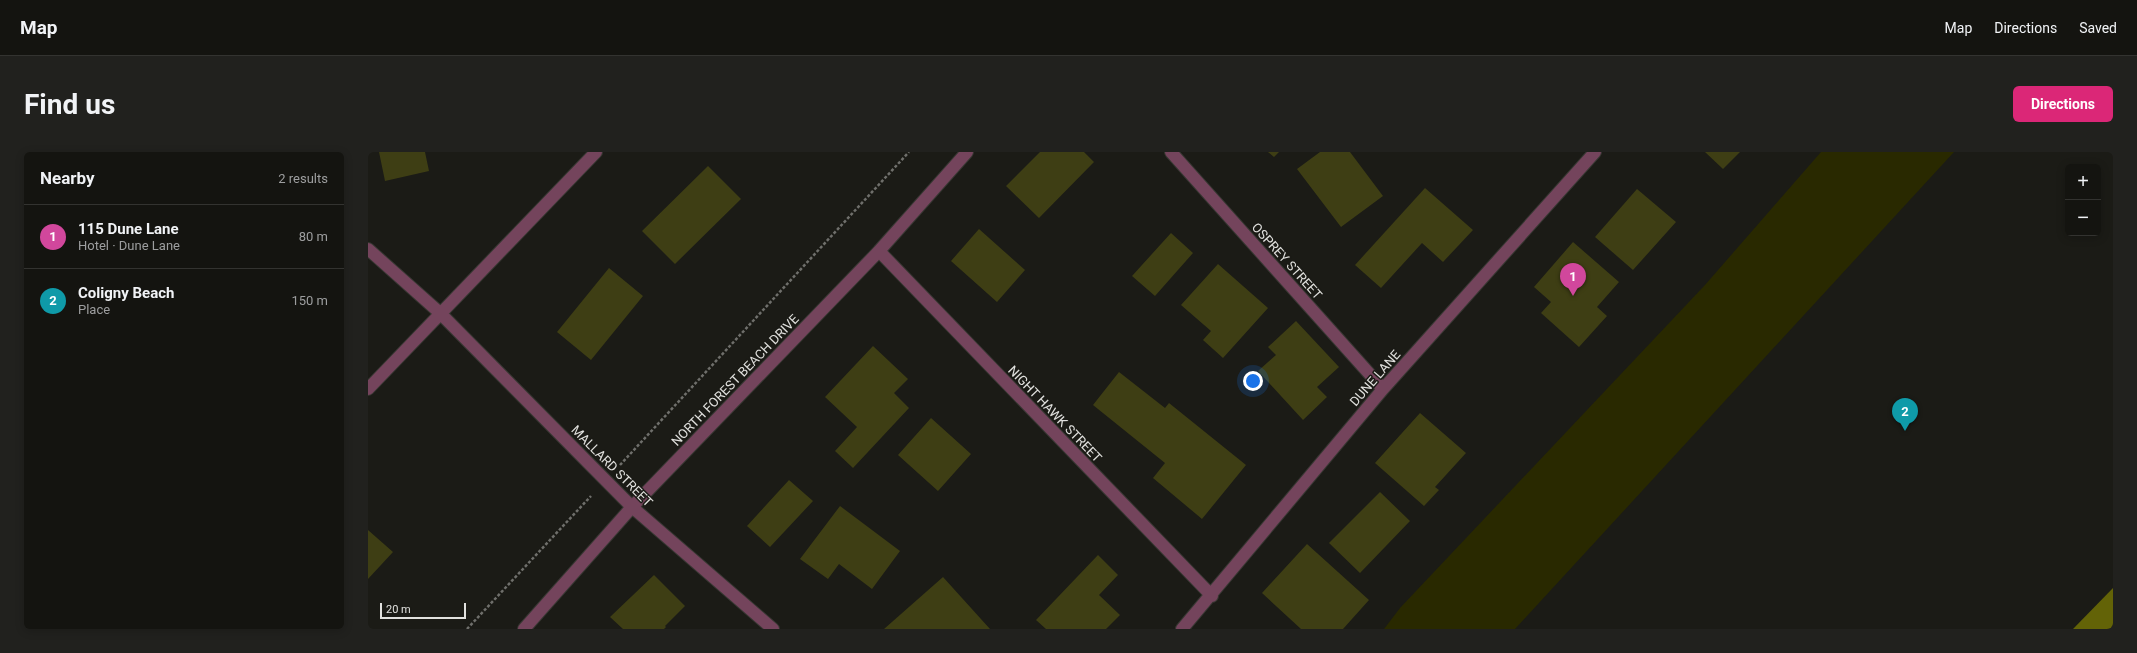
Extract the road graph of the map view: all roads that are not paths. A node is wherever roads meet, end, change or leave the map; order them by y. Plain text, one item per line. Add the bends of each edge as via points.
1 (596, 152) edge
2 (967, 152) edge
3 (1171, 152) edge
4 (1596, 152) edge
5 (368, 249) edge
6 (879, 251) junction
7 (440, 313) junction
8 (368, 389) edge
9 (1383, 389) junction
10 (632, 507) junction
11 (1212, 596) junction
12 (524, 629) edge
13 (773, 629) edge
14 (1182, 629) edge

1 - 7 street
2 - 6 street, NORTH FOREST BEACH DRIVE
3 - 9 street, OSPREY STREET
4 - 9 street, DUNE LANE
5 - 7 street, MALLARD STREET
6 - 10 street, NORTH FOREST BEACH DRIVE
6 - 11 street, NIGHT HAWK STREET
7 - 8 street
7 - 10 street, MALLARD STREET
9 - 11 street, DUNE LANE
10 - 12 street, NORTH FOREST BEACH DRIVE
10 - 13 street, MALLARD STREET
11 - 14 street, DUNE LANE

